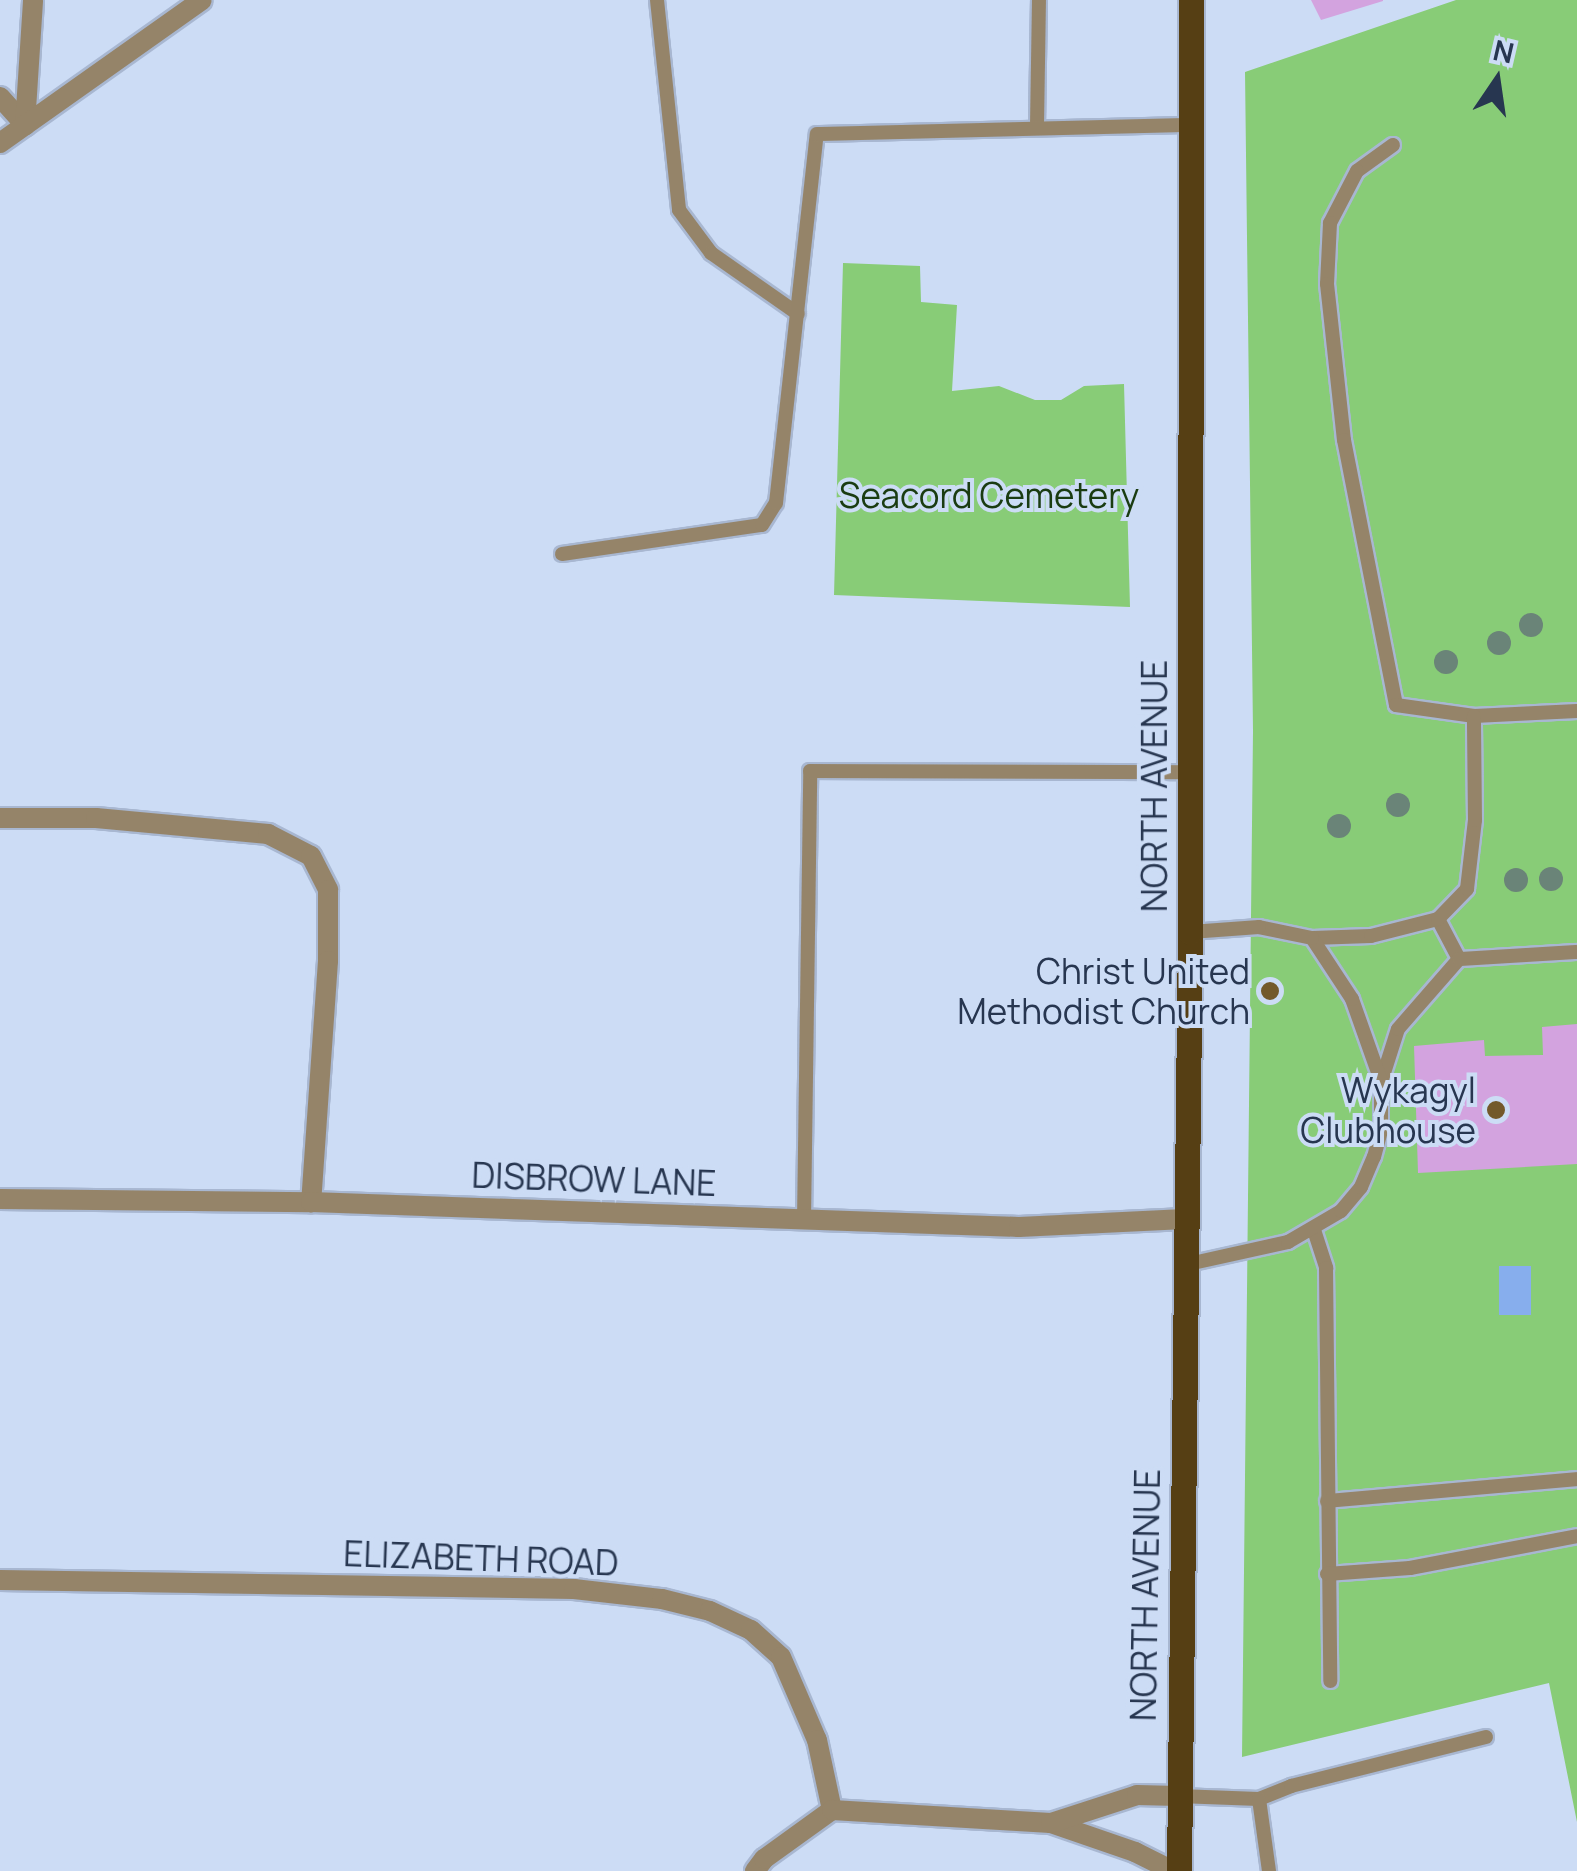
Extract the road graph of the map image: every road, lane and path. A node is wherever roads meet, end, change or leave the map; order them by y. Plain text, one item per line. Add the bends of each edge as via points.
1 (33, 0) edge
2 (202, 0) edge
3 (656, 0) edge
4 (1040, 0) edge
5 (1190, 0) edge
6 (0, 97) edge
7 (1188, 125) junction
8 (24, 126) junction
9 (1037, 126) junction
10 (0, 143) edge
11 (1393, 145) dead end
12 (798, 314) junction
13 (562, 554) dead end
14 (1577, 710) edge
15 (1474, 716) junction
16 (1190, 772) junction
17 (0, 818) edge
18 (1438, 920) junction
19 (1190, 932) junction
20 (1312, 938) junction
21 (1577, 952) edge
22 (1459, 959) junction
23 (1382, 1081) junction
24 (0, 1199) edge
25 (311, 1202) junction
26 (1185, 1218) junction
27 (804, 1220) junction
28 (1314, 1230) junction
29 (1184, 1264) junction
30 (1577, 1479) edge
31 (1328, 1501) junction
32 (1577, 1536) edge
33 (1327, 1574) junction
34 (0, 1580) edge
35 (1330, 1681) dead end
36 (1486, 1737) dead end
37 (1178, 1796) junction
38 (1259, 1799) junction
39 (832, 1810) junction
40 (1051, 1823) junction
41 (755, 1871) edge
42 (1176, 1871) edge
43 (1269, 1871) edge

1 - 8 street
2 - 8 street
3 - 12 lane via 679,210 711,253
4 - 9 lane
5 - 7 main road, NORTH AVENUE
6 - 8 street
7 - 9 lane
7 - 16 main road, NORTH AVENUE
8 - 10 street
9 - 12 lane via 818,134
11 - 15 lane via 1357,170 1330,223 1328,284 1344,440 1396,706
12 - 13 lane via 776,503 762,524
14 - 15 lane
15 - 18 lane via 1476,820 1467,889
16 - 19 main road, NORTH AVENUE
16 - 27 lane via 810,770
17 - 25 street via 96,818 268,834 311,856 328,890 328,961
18 - 20 lane via 1371,936
18 - 22 lane
19 - 20 lane via 1259,926
19 - 26 main road, NORTH AVENUE
20 - 23 lane via 1352,999
21 - 22 lane
22 - 23 lane via 1398,1029
23 - 28 lane via 1380,1131 1361,1188
24 - 25 street, DISBROW LANE
25 - 27 street, DISBROW LANE
26 - 27 street, DISBROW LANE via 1019,1227
26 - 29 main road, NORTH AVENUE
28 - 29 lane
28 - 31 lane via 1326,1268
29 - 37 main road, NORTH AVENUE
30 - 31 lane
31 - 33 lane
32 - 33 lane via 1410,1568
33 - 35 lane
34 - 39 street, ELIZABETH ROAD via 574,1589 710,1612 751,1630 781,1657 816,1740
36 - 38 lane
37 - 38 lane
37 - 40 street via 1137,1796
37 - 42 main road, NORTH AVENUE
38 - 43 lane
39 - 40 street
39 - 41 street
40 - 42 street

